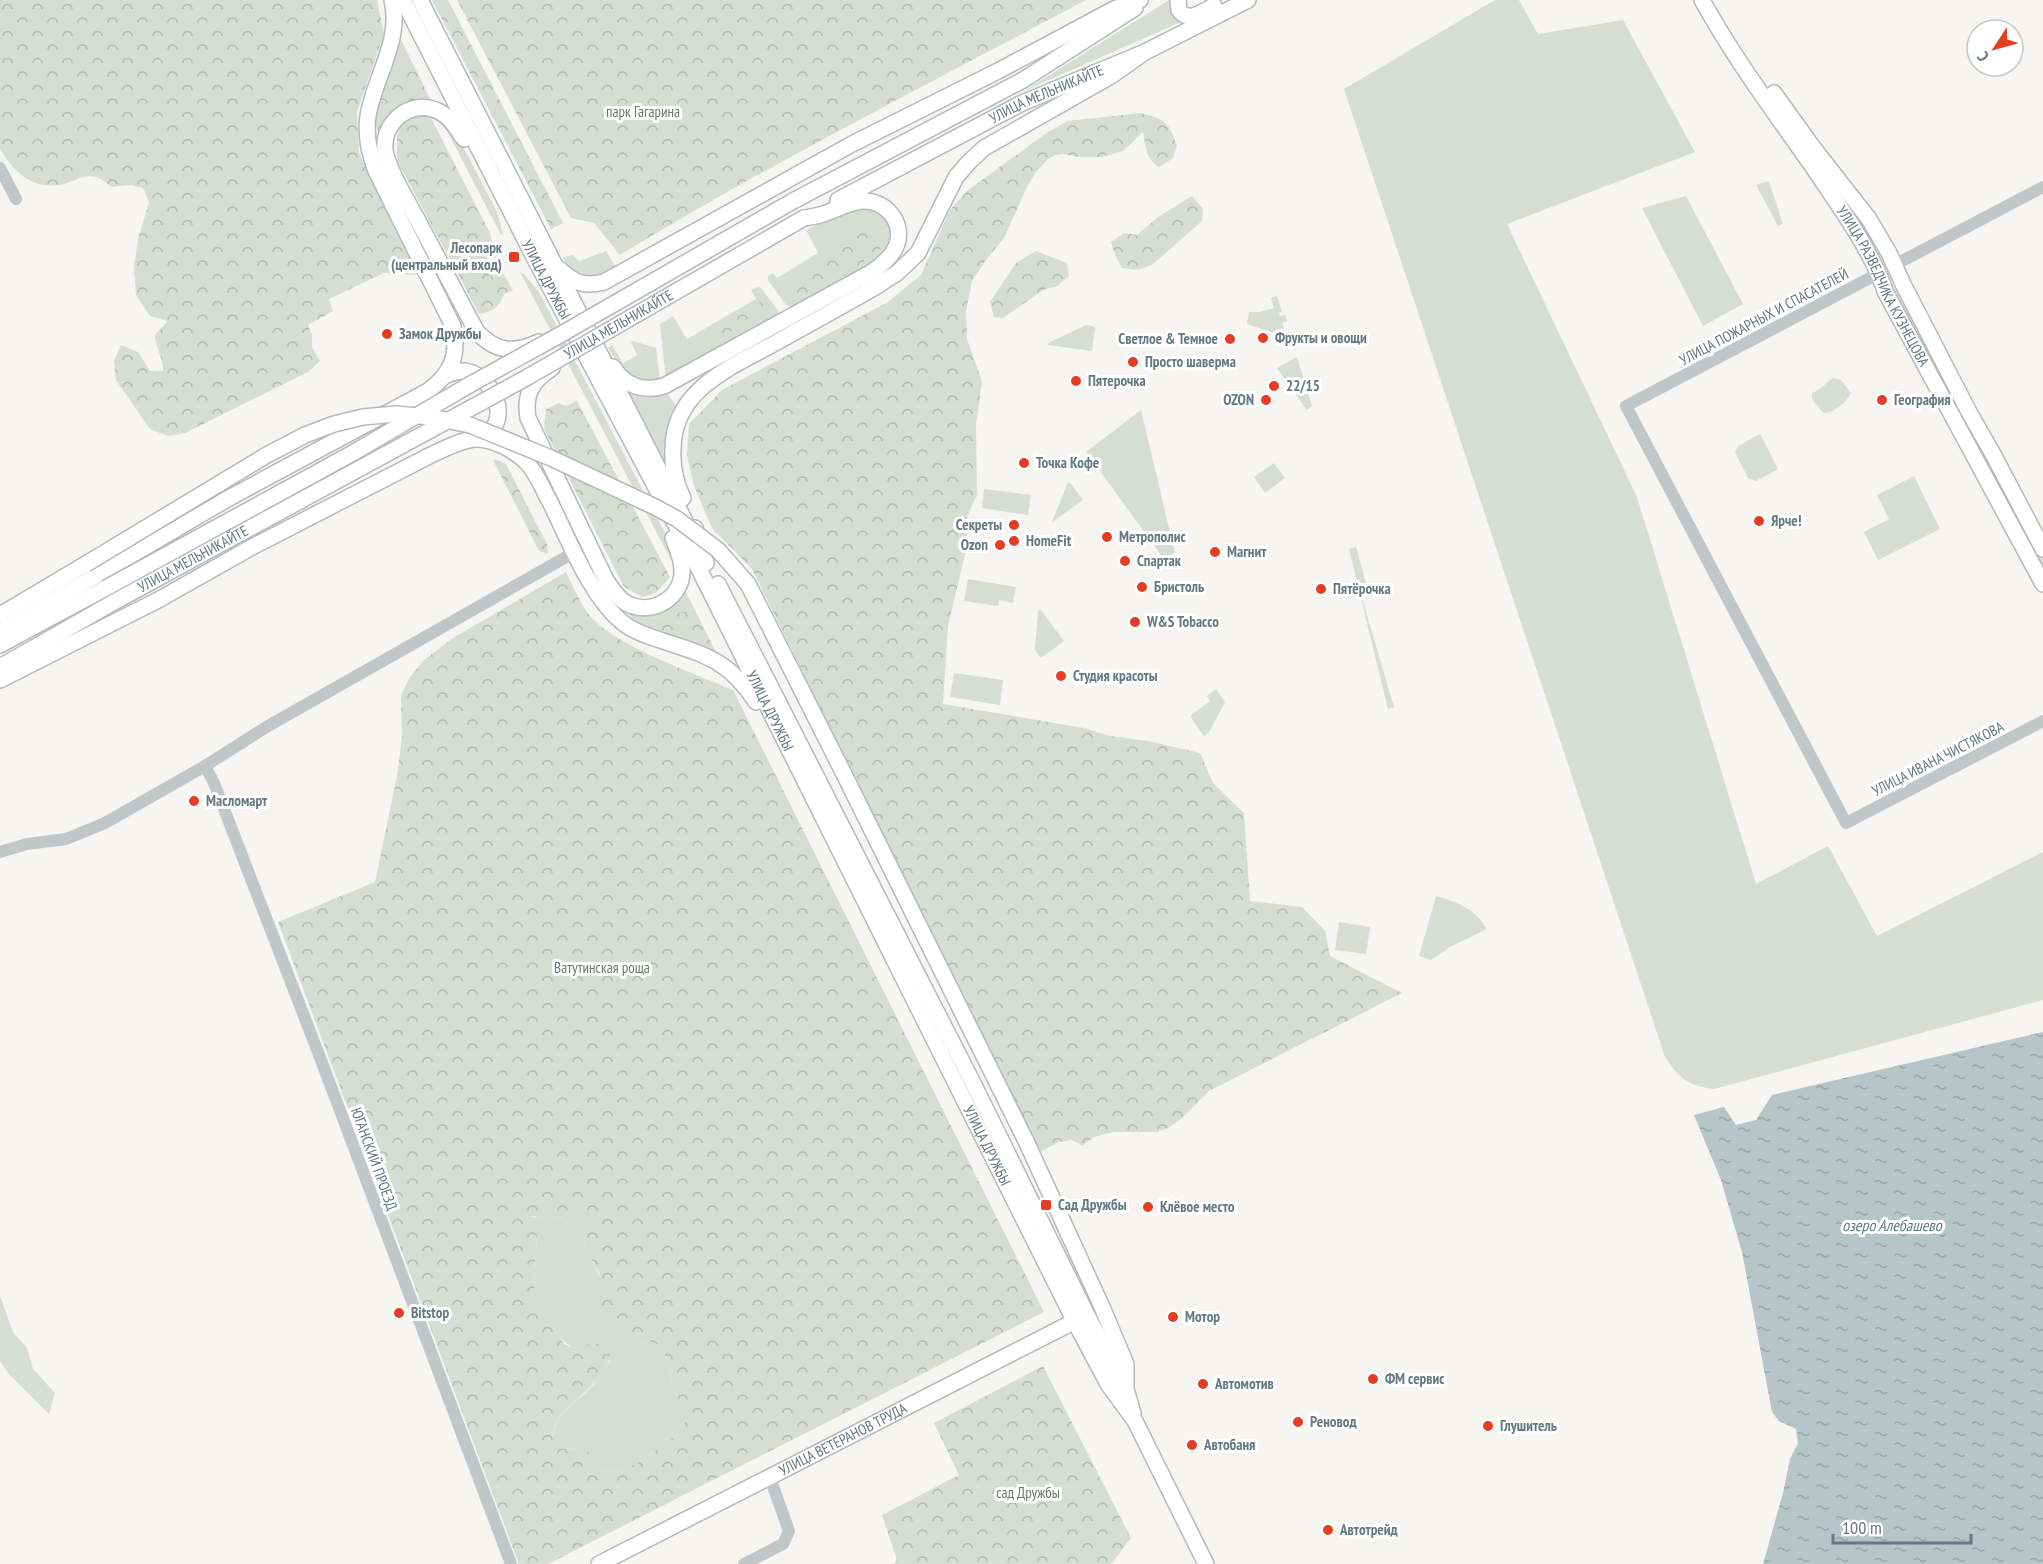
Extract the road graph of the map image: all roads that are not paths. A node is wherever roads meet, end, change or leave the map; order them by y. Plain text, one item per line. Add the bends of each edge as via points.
1 (392, 0) edge
2 (403, 0) edge
3 (420, 0) edge
4 (1140, 0) edge
5 (1148, 0) edge
6 (1178, 0) edge
7 (1226, 0) edge
8 (1248, 0) edge
9 (1702, 0) edge
10 (1714, 0) edge
11 (1145, 52) junction
12 (0, 168) edge
13 (495, 180) junction
14 (2043, 187) edge
15 (16, 199) dead end
16 (804, 219) junction
17 (1895, 266) junction
18 (556, 267) junction
19 (1879, 274) junction
20 (589, 333) junction
21 (558, 336) junction
22 (568, 354) junction
23 (445, 376) junction
24 (476, 439) junction
25 (650, 479) junction
26 (2043, 549) edge
27 (575, 552) junction
28 (706, 563) junction
29 (2043, 584) edge
30 (110, 595) junction
31 (0, 615) edge
32 (0, 632) edge
33 (0, 645) edge
34 (0, 667) edge
35 (0, 680) edge
36 (2043, 721) edge
37 (792, 757) junction
38 (205, 766) junction
39 (1846, 823) joint
40 (0, 852) edge
41 (1102, 1307) junction
42 (1081, 1318) junction
43 (1126, 1389) junction
44 (1135, 1421) junction
45 (770, 1478) junction
46 (511, 1564) edge
47 (599, 1564) edge
48 (744, 1564) edge
49 (1206, 1564) edge

1 - 23 main road via 392,39 368,116 367,144 376,171 453,326 456,354
2 - 13 main road, УЛИЦА ДРУЖБЫ
3 - 18 main road, УЛИЦА ДРУЖБЫ
4 - 18 main road via 1113,9 852,144 604,282 578,284
5 - 21 main road, УЛИЦА МЕЛЬНИКАЙТЕ, bridge via 1023,80 793,201
6 - 7 main road via 1182,14 1192,17
8 - 11 main road, УЛИЦА МЕЛЬНИКАЙТЕ
9 - 19 main road, УЛИЦА РАЗВЕДЧИКА КУЗНЕЦОВА via 1856,229
10 - 17 main road, УЛИЦА РАЗВЕДЧИКА КУЗНЕЦОВА via 1761,74 1869,219
11 - 16 main road, УЛИЦА МЕЛЬНИКАЙТЕ via 1022,103
11 - 28 main road via 1112,76 984,148 956,177 918,253 897,273 723,371 692,396 677,421 672,467
12 - 15 street
13 - 21 main road, bridge via 454,124 440,112 419,107 404,112 386,133 386,155 398,182 477,332 487,342 508,350
13 - 25 main road, УЛИЦА ДРУЖБЫ
14 - 17 street, УЛИЦА ПОЖАРНЫХ И СПАСАТЕЛЕЙ
16 - 20 main road via 859,201 879,204 895,218 897,244 873,272 654,389 626,382
16 - 22 main road, УЛИЦА МЕЛЬНИКАЙТЕ, bridge
17 - 19 street, УЛИЦА ПОЖАРНЫХ И СПАСАТЕЛЕЙ
17 - 26 main road, УЛИЦА РАЗВЕДЧИКА КУЗНЕЦОВА
18 - 20 main road, УЛИЦА ДРУЖБЫ
19 - 29 main road, УЛИЦА РАЗВЕДЧИКА КУЗНЕЦОВА
19 - 39 street, УЛИЦА ПОЖАРНЫХ И СПАСАТЕЛЕЙ via 1626,406
20 - 28 main road, УЛИЦА ДРУЖБЫ
21 - 30 main road, УЛИЦА МЕЛЬНИКАЙТЕ, bridge
22 - 25 main road, bridge via 541,375 527,396 528,418 606,580 621,599 648,608 667,601 679,587 682,571
22 - 30 main road, УЛИЦА МЕЛЬНИКАЙТЕ, bridge
23 - 24 main road via 461,371 471,373 493,392 495,426
23 - 32 main road via 428,391 229,498
24 - 27 main road via 508,449 527,463
24 - 35 main road via 427,457
25 - 37 main road, УЛИЦА ДРУЖБЫ
27 - 37 main road via 598,595 624,624 708,656 736,676
27 - 38 street via 268,726
28 - 42 main road, УЛИЦА ДРУЖБЫ via 973,1083
30 - 33 main road, УЛИЦА МЕЛЬНИКАЙТЕ
30 - 34 main road, УЛИЦА МЕЛЬНИКАЙТЕ
31 - 41 main road, bridge via 265,456 305,435 363,417 396,414 470,425 655,507 700,534 748,584 1026,1141
36 - 39 street, УЛИЦА ИВАНА ЧИСТЯКОВА
37 - 42 main road, УЛИЦА ДРУЖБЫ
38 - 40 street via 105,823 66,839
38 - 46 street, ЮГАНСКИЙ ПРОЕЗД via 321,1060
41 - 42 main road, УЛИЦА ВЕТЕРАНОВ ТРУДА
41 - 43 main road via 1126,1364
42 - 43 main road, УЛИЦА ДРУЖБЫ
42 - 44 main road, УЛИЦА ДРУЖБЫ via 1108,1383
42 - 45 main road, УЛИЦА ВЕТЕРАНОВ ТРУДА
43 - 44 main road, УЛИЦА ДРУЖБЫ
44 - 49 main road, УЛИЦА ДРУЖБЫ
45 - 47 main road, УЛИЦА ВЕТЕРАНОВ ТРУДА
45 - 48 street via 789,1531 783,1544

